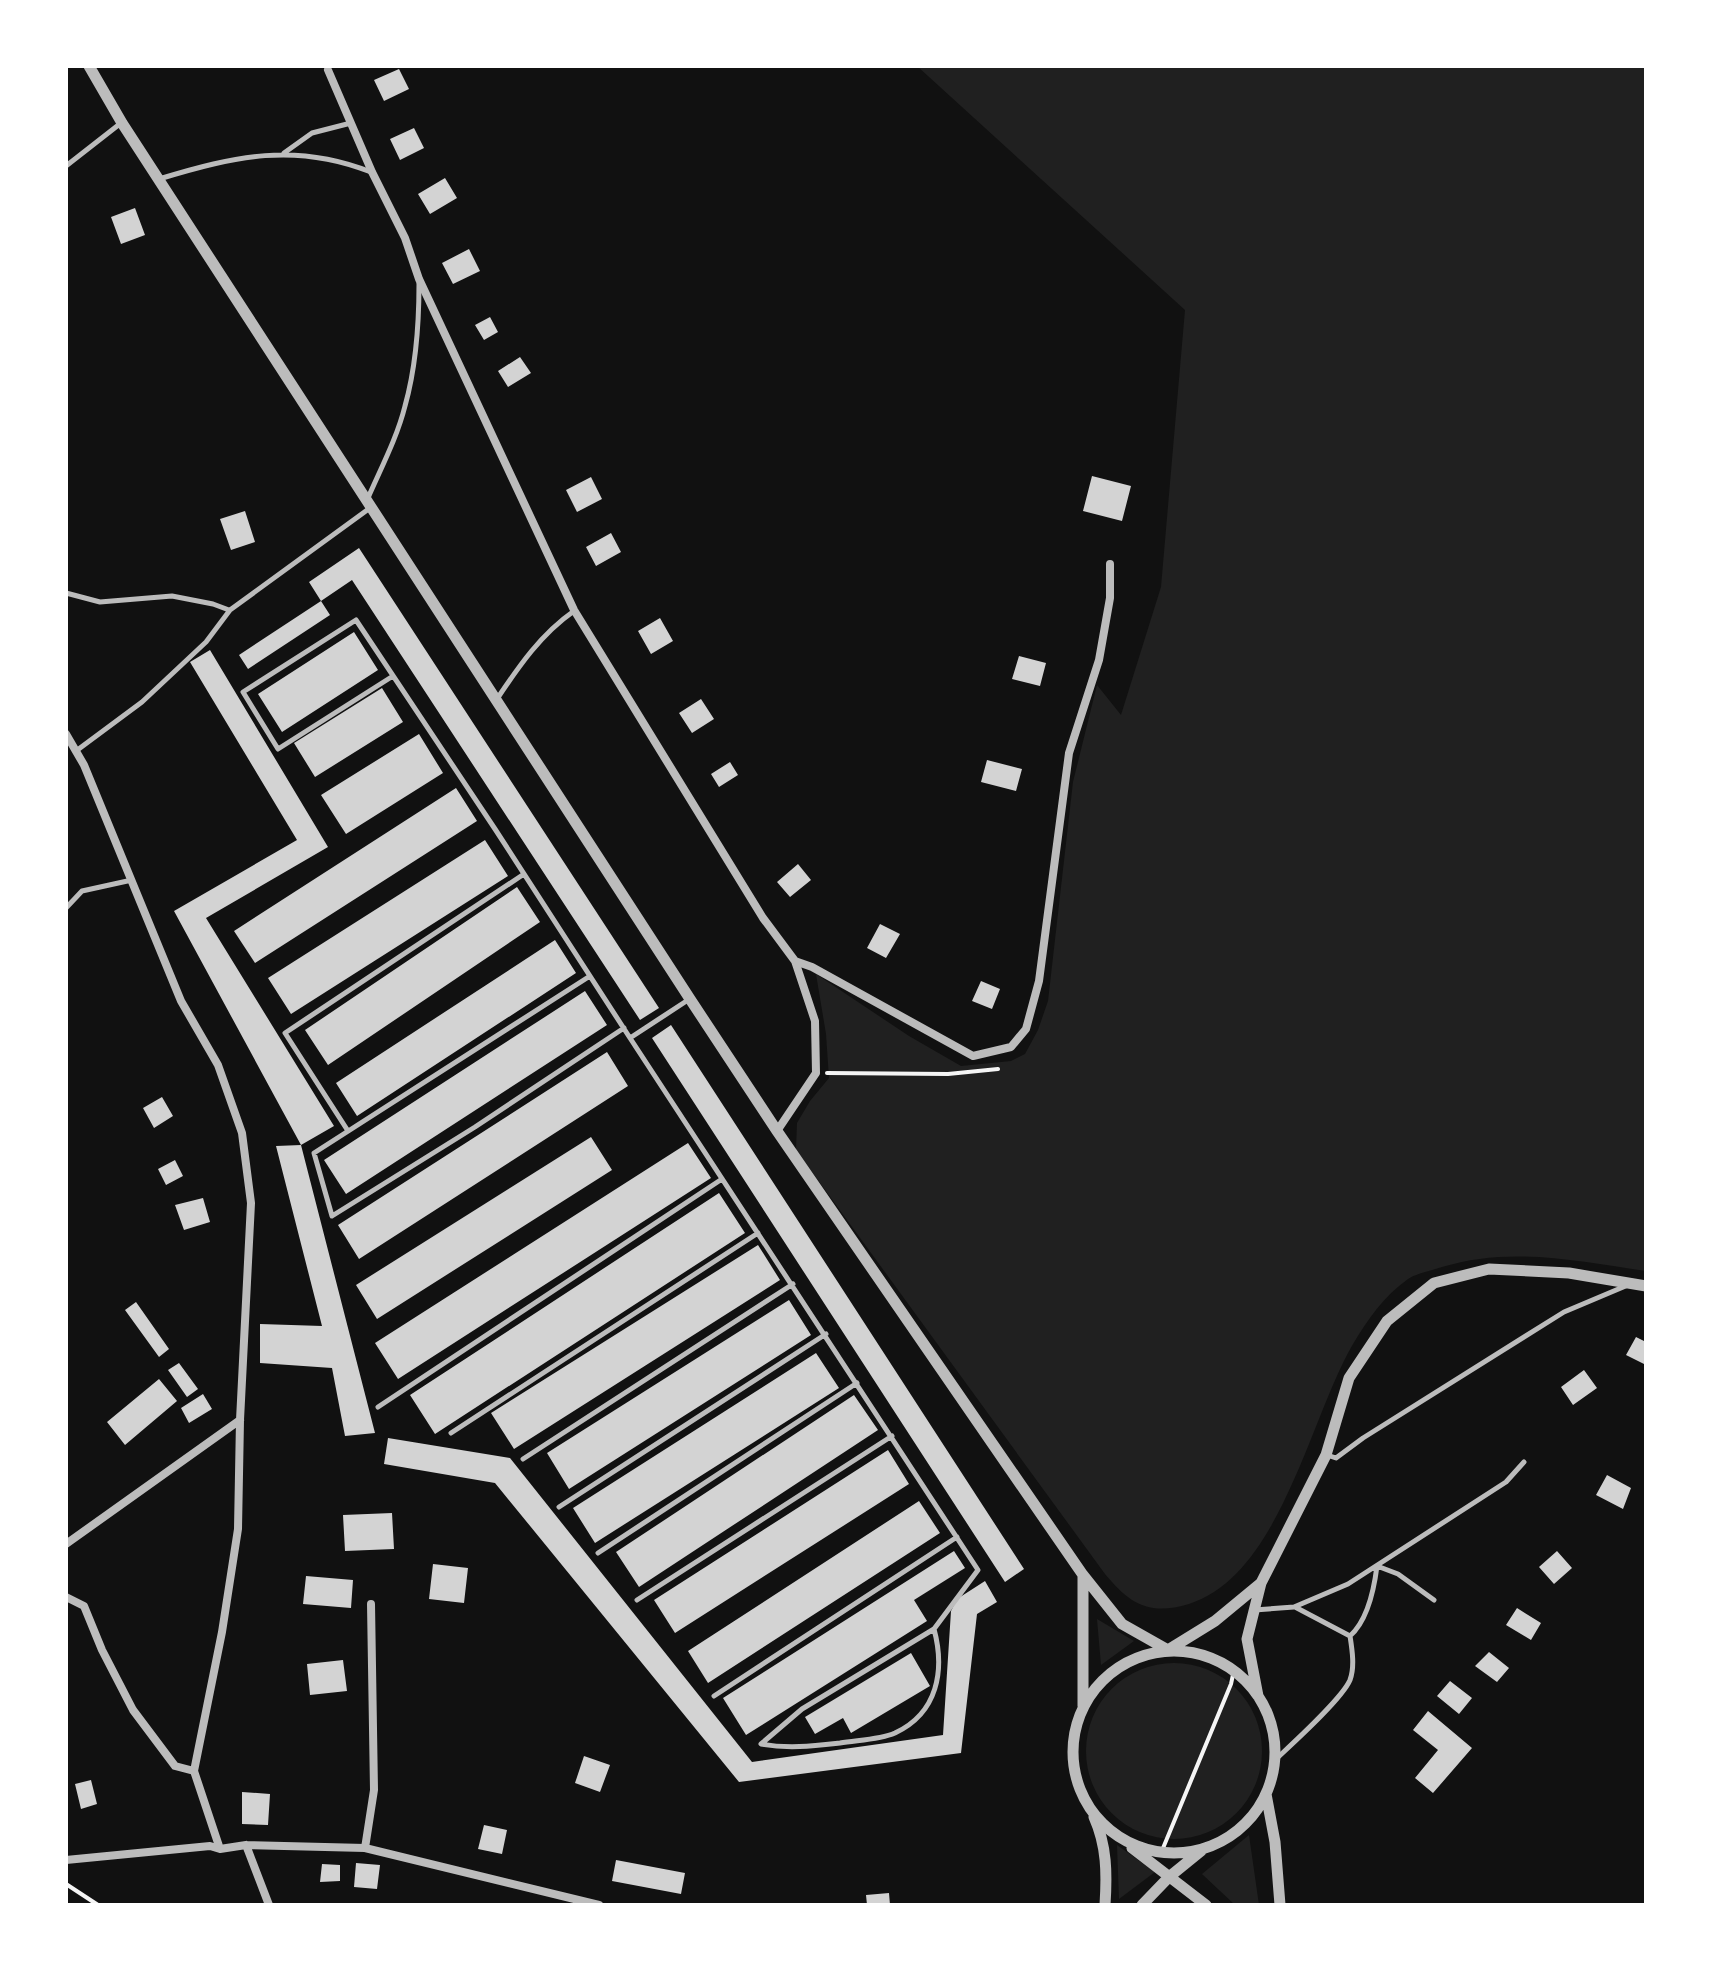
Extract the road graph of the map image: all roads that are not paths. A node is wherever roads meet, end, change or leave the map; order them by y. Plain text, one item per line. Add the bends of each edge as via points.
1 (89, 66) edge
2 (328, 70) dead end
3 (122, 123) junction
4 (351, 123) junction
5 (284, 153) junction
6 (66, 166) edge
7 (372, 172) junction
8 (159, 179) junction
9 (419, 279) junction
10 (369, 504) junction
11 (1110, 564) dead end
12 (66, 593) edge
13 (230, 610) junction
14 (574, 610) junction
15 (393, 676) junction
16 (496, 701) junction
17 (66, 734) edge
18 (76, 751) junction
19 (524, 874) junction
20 (132, 880) junction
21 (66, 908) edge
22 (795, 961) junction
23 (590, 976) junction
24 (690, 999) junction
25 (624, 1028) junction
26 (630, 1038) junction
27 (348, 1131) junction
28 (777, 1131) junction
29 (722, 1179) junction
30 (758, 1233) junction
31 (793, 1284) junction
32 (1631, 1284) junction
33 (1646, 1286) edge
34 (826, 1334) junction
35 (857, 1383) junction
36 (378, 1407) dead end
37 (240, 1420) junction
38 (451, 1433) dead end
39 (892, 1436) junction
40 (1326, 1455) junction
41 (523, 1459) dead end
42 (1524, 1462) dead end
43 (559, 1507) dead end
44 (957, 1537) junction
45 (66, 1544) edge
46 (598, 1553) dead end
47 (1377, 1566) junction
48 (1083, 1575) junction
49 (1261, 1583) junction
50 (66, 1597) edge
51 (637, 1600) dead end
52 (1434, 1600) dead end
53 (371, 1604) dead end
54 (1294, 1607) junction
55 (1253, 1610) junction
56 (934, 1629) junction
57 (1350, 1636) junction
58 (1168, 1650) junction
59 (714, 1696) dead end
60 (1258, 1696) junction
61 (1083, 1707) junction
62 (1275, 1760) junction
63 (194, 1771) junction
64 (1266, 1794) junction
65 (1091, 1810) junction
66 (1119, 1837) junction
67 (246, 1845) junction
68 (365, 1848) junction
69 (220, 1849) junction
70 (1204, 1849) junction
71 (66, 1860) edge
72 (1169, 1877) junction
73 (269, 1905) edge
74 (599, 1905) edge
75 (1105, 1905) edge
76 (1142, 1905) edge
77 (1206, 1905) edge
78 (1280, 1905) edge

1 - 3 street
2 - 4 street
3 - 6 lane
3 - 8 street
4 - 5 lane via 312,133
4 - 7 street
5 - 7 lane via 327,157
5 - 8 lane via 236,158
7 - 9 street
8 - 10 street
9 - 10 lane via 419,321 405,409
9 - 14 street
10 - 13 lane
10 - 16 street
11 - 22 street via 1099,660 1069,753 1039,981 1026,1029 1011,1047 973,1056
12 - 13 lane via 100,602 172,596
13 - 18 lane via 206,642 142,702
14 - 16 lane via 522,661
14 - 22 street via 763,918
15 - 15 lane via 278,749 243,692 356,620
15 - 19 lane
16 - 24 street
17 - 18 street
18 - 20 street
19 - 23 lane
19 - 27 lane via 285,1033
20 - 21 lane via 82,891
20 - 37 street via 181,1001 218,1065 242,1133 251,1203
22 - 28 street via 815,1021 816,1073
23 - 25 lane
23 - 27 lane
24 - 26 lane
24 - 28 street
25 - 26 lane
25 - 27 lane via 332,1216 314,1153
26 - 29 lane
28 - 48 street
29 - 30 lane
29 - 36 lane
30 - 31 lane
30 - 38 lane
31 - 34 lane
31 - 41 lane
32 - 33 street
32 - 40 lane via 1564,1312 1336,1458
32 - 40 street via 1569,1273 1489,1269 1434,1283 1387,1321 1349,1378
34 - 35 lane
34 - 43 lane
35 - 39 lane
35 - 46 lane
37 - 45 street
37 - 63 street via 238,1529
39 - 44 lane
39 - 51 lane
40 - 49 street
42 - 47 lane via 1506,1482
44 - 56 lane via 978,1570
44 - 59 lane
47 - 52 lane
47 - 54 lane
47 - 57 lane via 1361,1626
48 - 58 street via 1122,1624
48 - 61 street
49 - 55 street
49 - 58 street
50 - 63 street via 84,1606 133,1710 175,1766
53 - 68 street via 374,1790
54 - 55 lane
54 - 57 lane
55 - 60 street via 1247,1639
56 - 56 lane via 802,1709 761,1744 788,1749 894,1733 930,1705 938,1675
57 - 62 lane via 1349,1682
58 - 60 street via 1216,1660 1234,1670
58 - 61 street via 1113,1670
60 - 62 street via 1271,1725
61 - 65 street via 1072,1751 1076,1778
62 - 64 street
63 - 69 street
64 - 70 street via 1246,1823
64 - 78 street
65 - 66 street
65 - 75 street via 1102,1835
66 - 70 street via 1161,1853
66 - 72 street
67 - 68 street
67 - 69 street
67 - 73 street
68 - 74 street
69 - 71 street
70 - 72 street
72 - 76 street
72 - 77 street

